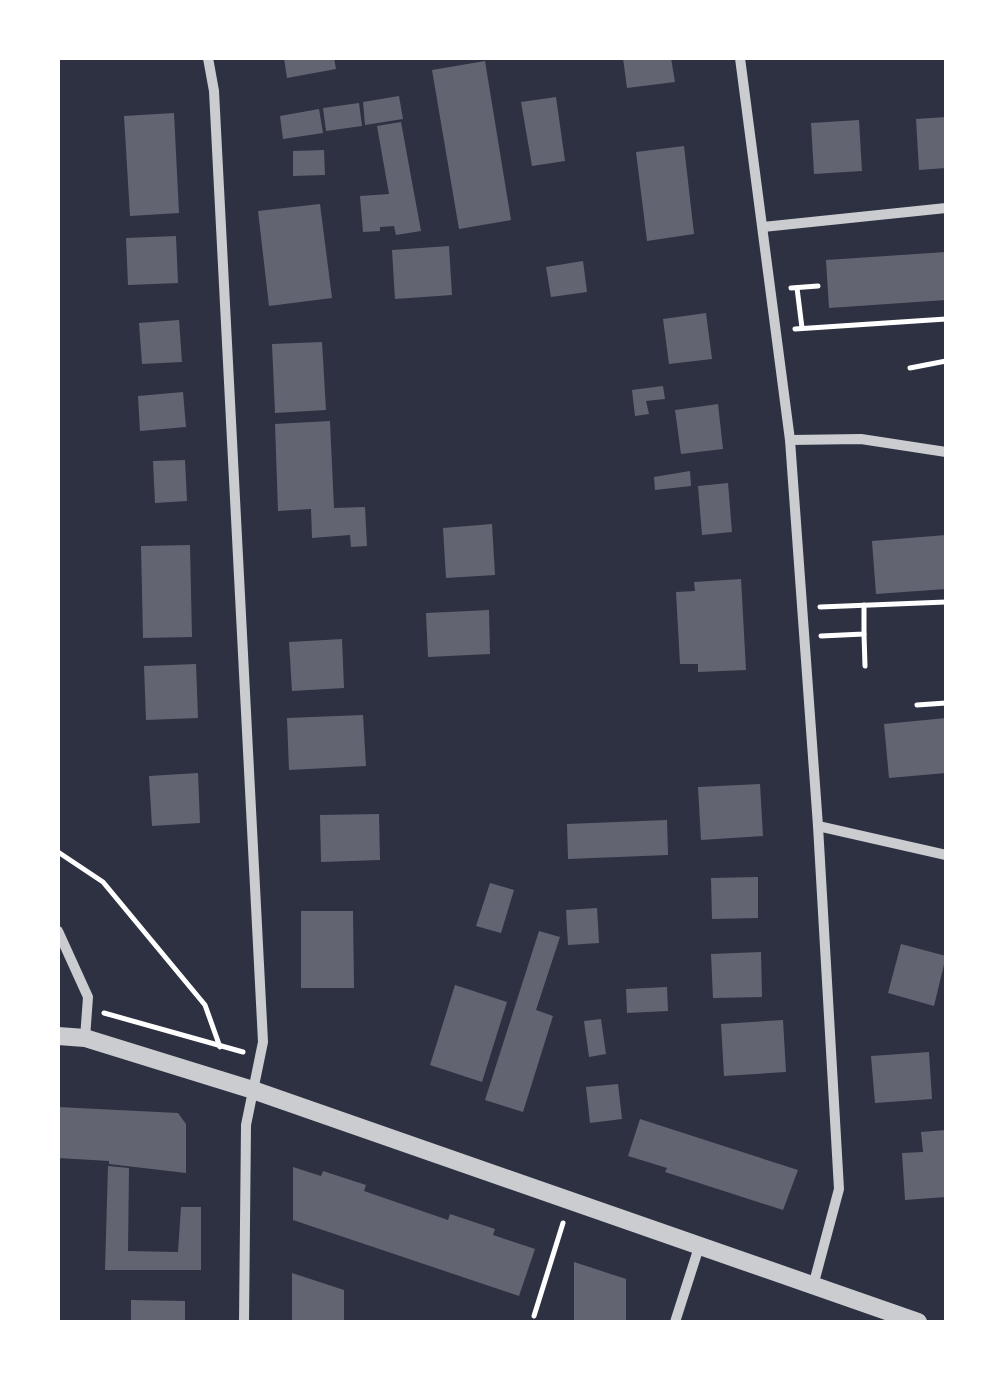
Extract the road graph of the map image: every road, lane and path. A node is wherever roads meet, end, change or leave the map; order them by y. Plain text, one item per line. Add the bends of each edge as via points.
1 (208, 58) edge
2 (740, 58) edge
3 (946, 208) edge
4 (763, 227) junction
5 (808, 286) dead end
6 (818, 286) dead end
7 (797, 288) dead end
8 (946, 319) edge
9 (890, 323) junction
10 (802, 328) junction
11 (776, 330) junction
12 (891, 332) dead end
13 (946, 361) edge
14 (910, 368) dead end
15 (790, 440) junction
16 (946, 452) edge
17 (946, 602) edge
18 (864, 605) junction
19 (802, 608) junction
20 (864, 634) junction
21 (804, 637) junction
22 (866, 666) dead end
23 (946, 703) edge
24 (916, 706) dead end
25 (818, 826) junction
26 (58, 852) edge
27 (946, 855) edge
28 (58, 931) edge
29 (87, 1008) junction
30 (58, 1036) edge
31 (85, 1038) junction
32 (220, 1047) junction
33 (260, 1056) junction
34 (253, 1090) junction
35 (570, 1203) junction
36 (699, 1248) junction
37 (813, 1286) junction
38 (534, 1316) dead end
39 (244, 1322) edge
40 (674, 1322) edge
41 (918, 1322) edge

1 - 33 street via 243,623
2 - 4 street
3 - 4 street
4 - 11 street
5 - 6 path
7 - 10 path
8 - 9 path
9 - 10 path
9 - 12 path
10 - 11 path
11 - 15 street
13 - 14 path
15 - 16 street via 861,438
15 - 19 street
17 - 18 path
18 - 19 path
18 - 20 path
19 - 21 street
20 - 21 path
20 - 22 path
21 - 25 street
23 - 24 path
25 - 27 street
25 - 37 street via 839,1189
26 - 32 path via 103,882 205,1005
28 - 29 street
29 - 31 street
29 - 32 path
30 - 31 street
31 - 34 street
32 - 33 path
33 - 34 street
34 - 35 street
34 - 39 street via 246,1125
35 - 36 street
35 - 38 path
36 - 37 street
36 - 40 street
37 - 41 street

